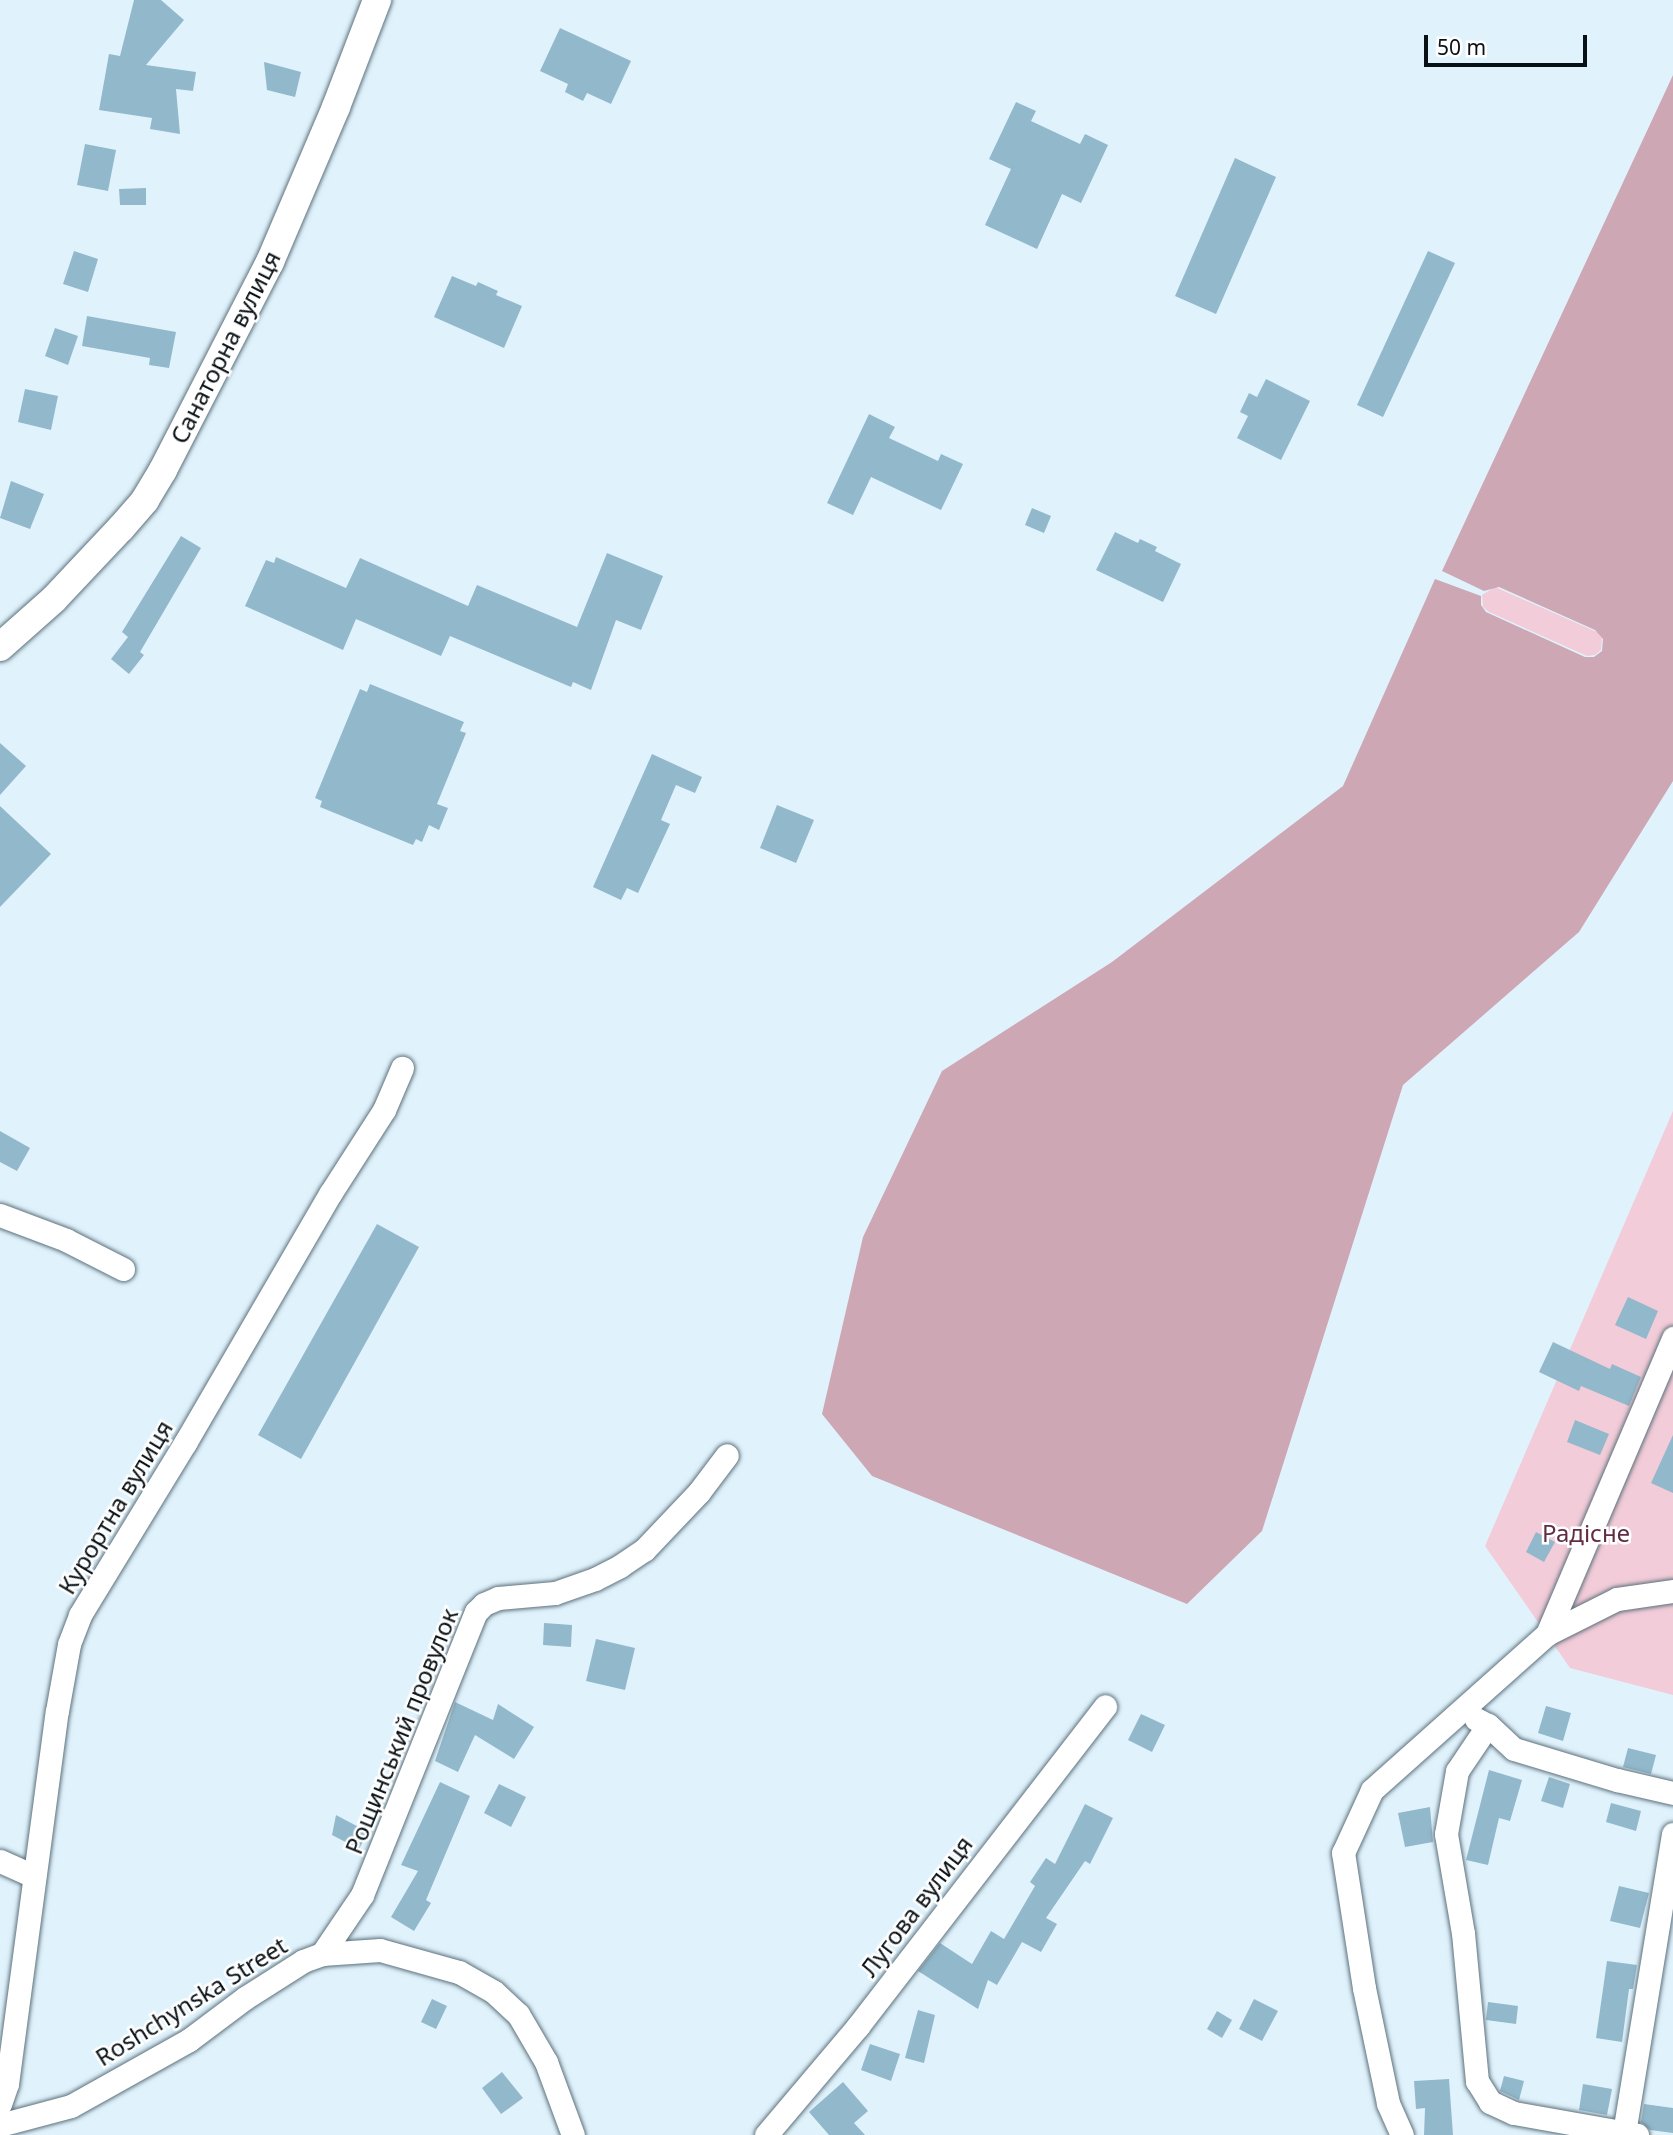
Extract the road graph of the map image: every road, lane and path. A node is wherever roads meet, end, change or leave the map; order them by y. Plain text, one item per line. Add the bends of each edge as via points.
1 (377, 0) edge
2 (0, 647) edge
3 (402, 1068) dead end
4 (0, 1215) edge
5 (124, 1269) dead end
6 (1673, 1338) edge
7 (727, 1455) dead end
8 (1673, 1591) edge
9 (1547, 1634) junction
10 (1105, 1706) dead end
11 (1459, 1712) junction
12 (1488, 1725) junction
13 (1673, 1793) edge
14 (1673, 1834) edge
15 (0, 1861) edge
16 (34, 1876) junction
17 (322, 1954) junction
18 (0, 2104) edge
19 (0, 2125) edge
20 (1630, 2134) edge
21 (573, 2135) edge
22 (766, 2135) edge
23 (1402, 2135) edge

1 - 2 street, Санаторна вулиця via 270,262 163,470 121,528 54,599
3 - 16 street, Курортна вулиця via 384,1110 80,1615 69,1644
4 - 5 street
6 - 9 street
7 - 17 street, Рощинський провулок via 644,1550 620,1566 555,1593 498,1598 475,1612 362,1895
8 - 9 street via 1617,1598
9 - 11 street
10 - 22 street, Лугова вулиця via 858,2026
11 - 12 street
11 - 23 street via 1372,1790 1343,1853 1388,2103
12 - 13 street via 1514,1749
12 - 20 street via 1457,1771 1446,1835 1463,1933 1477,2081 1490,2102 1514,2113
14 - 20 street
15 - 16 street
16 - 18 street, Курортна вулиця via 7,2084
17 - 19 street, Roshchynska Street via 303,1961 189,2039 71,2106
17 - 21 street, Roshchynska Street via 380,1950 459,1972 494,1992 519,2014 547,2062

